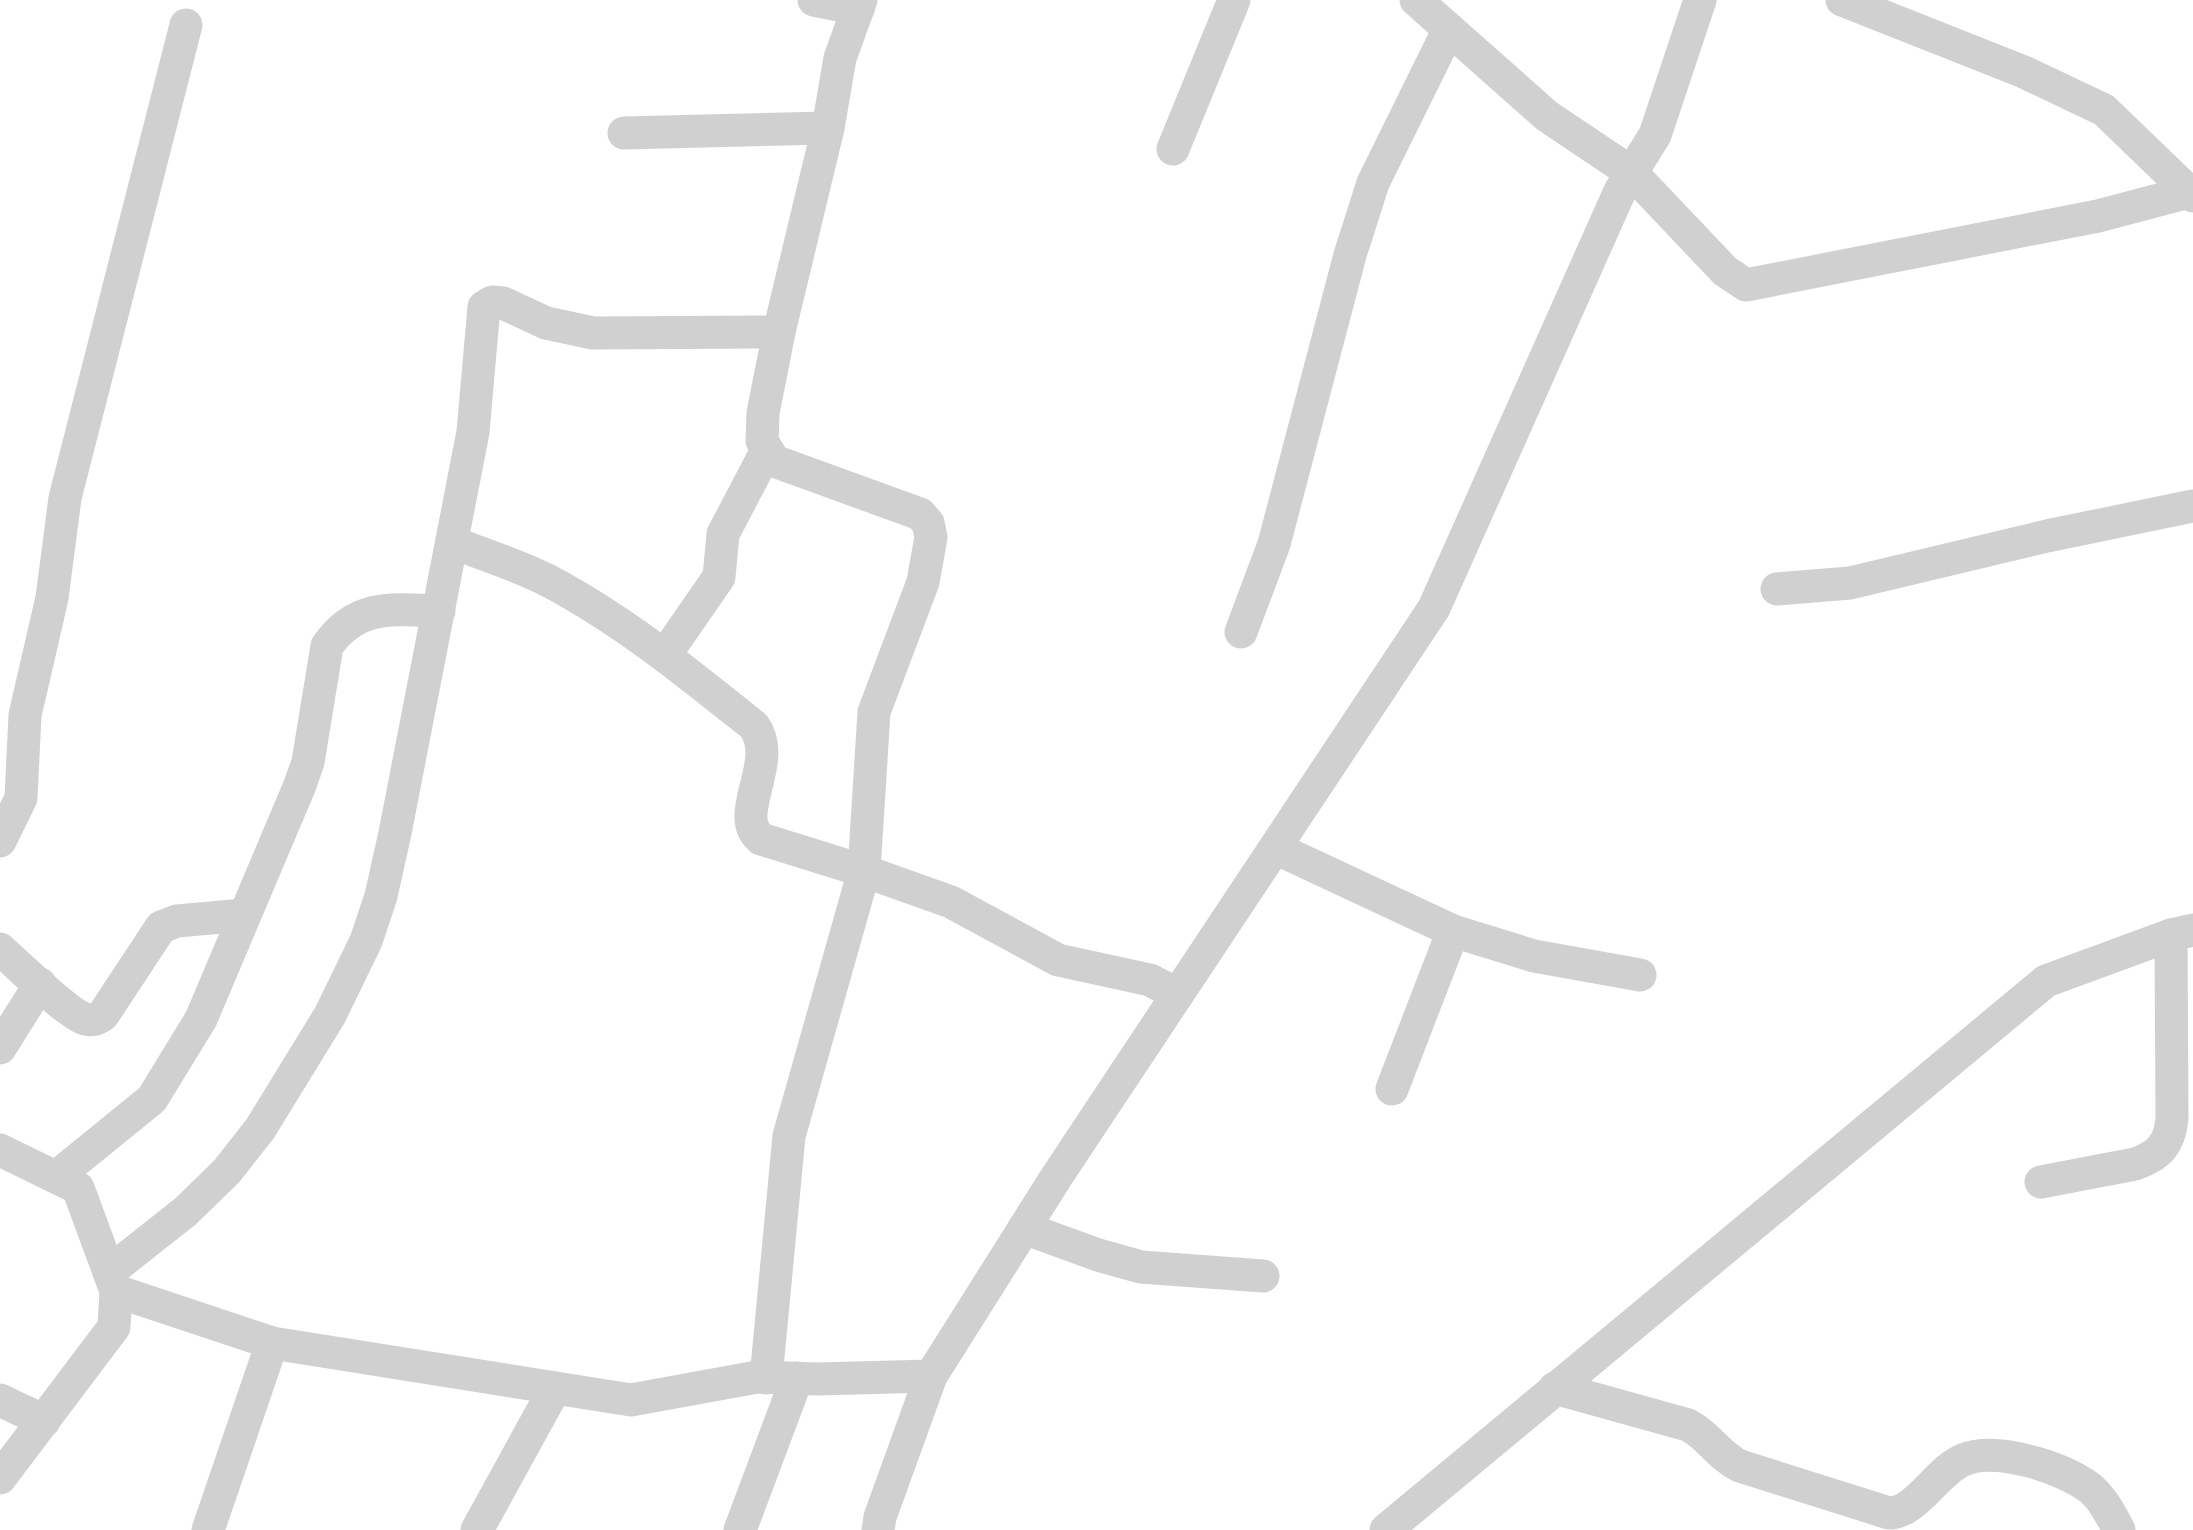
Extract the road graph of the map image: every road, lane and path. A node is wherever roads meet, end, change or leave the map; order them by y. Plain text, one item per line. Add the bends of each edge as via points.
1 (814, 0) edge
2 (1234, 0) edge
3 (1416, 0) edge
4 (1700, 0) edge
5 (1842, 0) edge
6 (860, 5) edge
7 (186, 25) dead end
8 (1449, 29) junction
9 (828, 128) junction
10 (624, 133) dead end
11 (1173, 149) dead end
12 (1632, 173) junction
13 (2191, 194) edge
14 (779, 332) junction
15 (766, 452) junction
16 (2193, 506) edge
17 (452, 542) junction
18 (1777, 589) dead end
19 (439, 611) junction
20 (1241, 632) dead end
21 (664, 655) junction
22 (0, 841) edge
23 (1275, 848) junction
24 (864, 871) junction
25 (244, 915) junction
26 (1453, 931) junction
27 (2182, 932) edge
28 (0, 949) edge
29 (1640, 975) dead end
30 (40, 984) junction
31 (1178, 994) junction
32 (0, 1048) edge
33 (1392, 1089) dead end
34 (0, 1150) edge
35 (56, 1177) junction
36 (2041, 1182) dead end
37 (1024, 1228) junction
38 (1263, 1276) dead end
39 (112, 1282) junction
40 (272, 1343) junction
41 (931, 1376) junction
42 (782, 1378) junction
43 (555, 1388) junction
44 (1555, 1388) junction
45 (0, 1400) edge
46 (44, 1420) junction
47 (0, 1478) edge
48 (208, 1530) edge
49 (477, 1530) edge
50 (740, 1530) edge
51 (878, 1530) edge
52 (1386, 1530) edge
53 (2119, 1530) edge

1 - 6 street
2 - 11 street
3 - 8 street
4 - 12 street via 1655,135
5 - 13 street via 2024,72 2104,110
6 - 9 street via 840,58
7 - 22 street via 65,498 52,598 25,715 21,798
8 - 12 street via 1547,116
8 - 20 street via 1373,183 1350,255 1274,544
9 - 10 street
9 - 14 street
12 - 13 street via 1725,271 1746,285
12 - 23 street via 1620,191 1434,608
14 - 15 street via 761,429
14 - 17 street via 593,333 546,323 503,303 488,304 482,322 473,432
15 - 21 street via 723,534 719,577
15 - 24 street via 774,462 788,468 920,514 930,529 923,582 874,712
16 - 18 street via 1850,583
17 - 19 street
17 - 21 street via 546,580 596,608
19 - 25 street via 386,611 352,619 327,646 308,762
19 - 39 street via 381,896 366,941 330,1015 260,1129 227,1171
21 - 24 street via 754,726 760,735 763,756 750,819 753,833 777,846
23 - 26 street
23 - 31 street
24 - 31 street via 951,903 1058,960 1150,980
24 - 42 street via 789,1136
25 - 30 street via 177,921 161,927 103,1015 95,1020 76,1014
25 - 35 street via 201,1019 152,1099
26 - 29 street via 1534,956
26 - 33 street
27 - 36 street via 2172,1118 2165,1147 2135,1164
27 - 44 street via 2046,981
28 - 30 street
30 - 32 street
31 - 37 street
34 - 35 street
35 - 39 street via 78,1188
37 - 38 street via 1141,1267
37 - 41 street
39 - 40 street
39 - 46 street via 114,1327
40 - 43 street
40 - 48 street
41 - 42 street
41 - 51 street
42 - 43 street via 631,1400
42 - 50 street
43 - 49 street
44 - 52 street
44 - 53 street via 1688,1425 1740,1466 1885,1512 1905,1509 1961,1461 1991,1454 2016,1458 2085,1485 2102,1501
45 - 46 street
46 - 47 street

